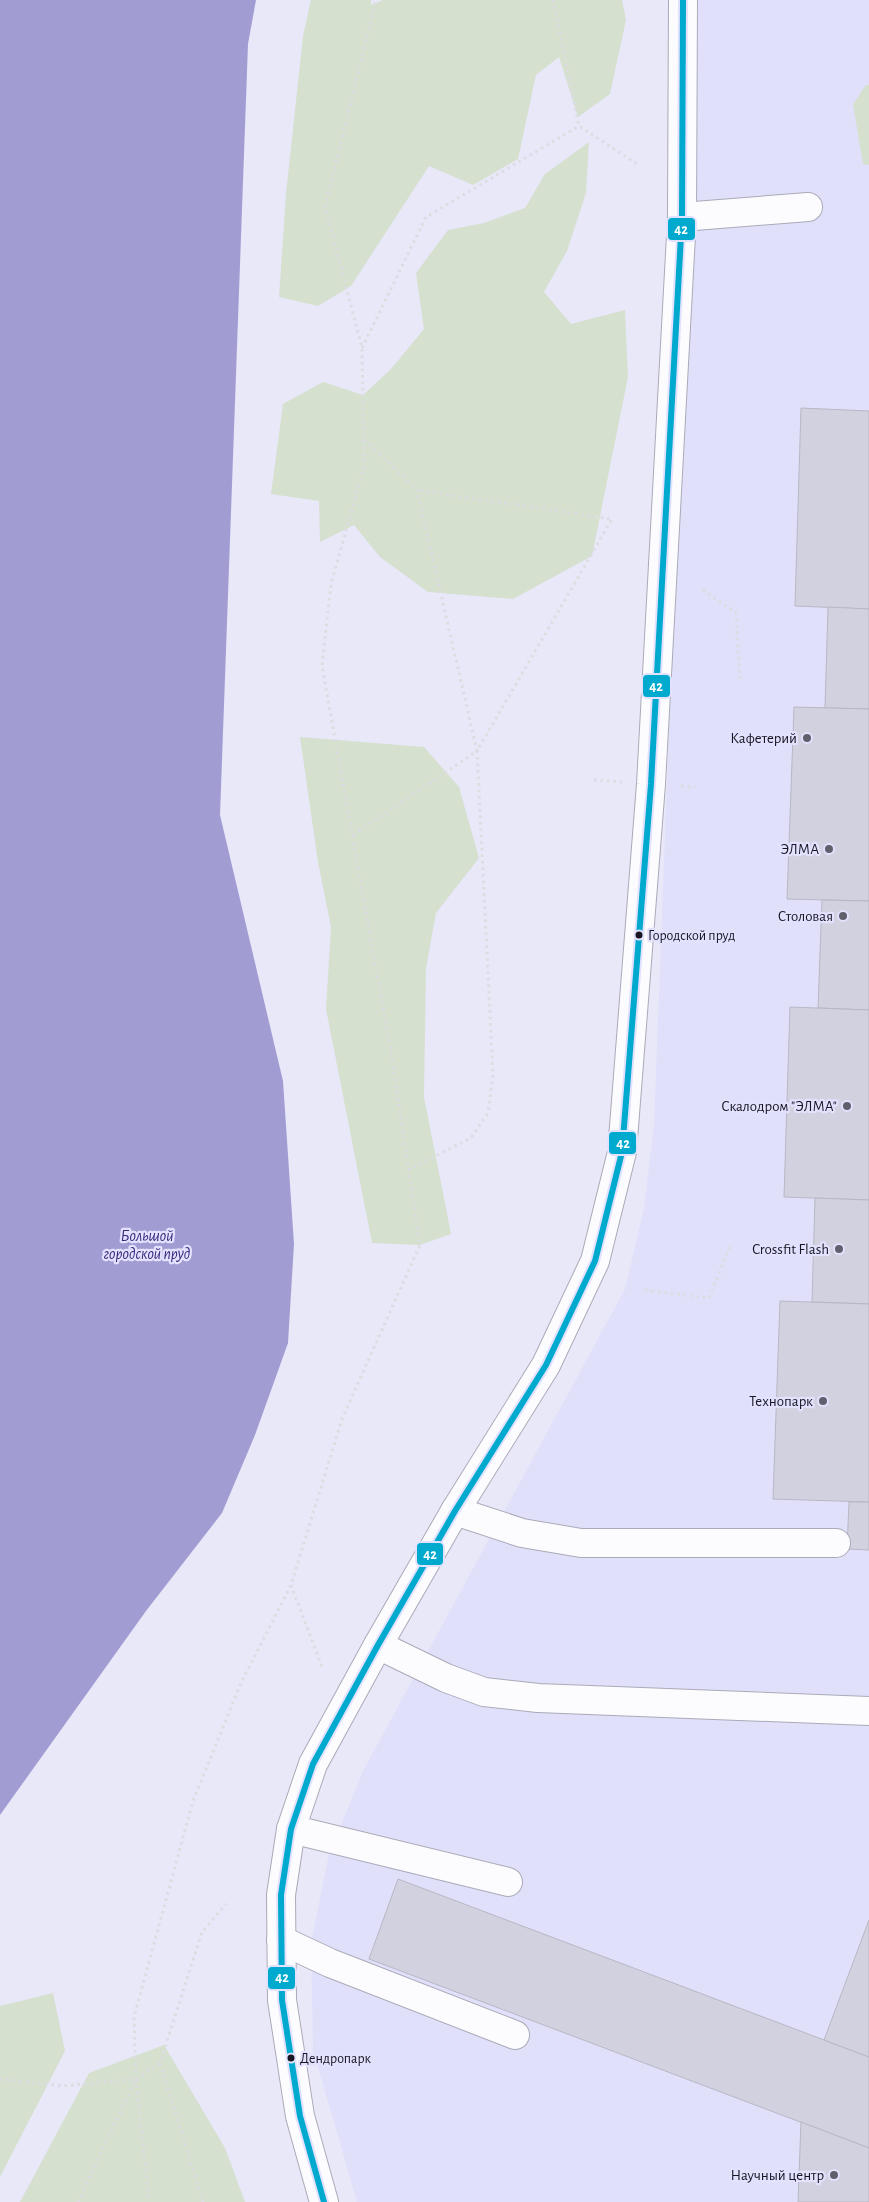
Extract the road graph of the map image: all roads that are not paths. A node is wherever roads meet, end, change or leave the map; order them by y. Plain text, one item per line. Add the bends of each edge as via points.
1 (684, 0) edge
2 (808, 207) dead end
3 (682, 217) junction
4 (455, 1511) junction
5 (836, 1543) dead end
6 (378, 1645) junction
7 (869, 1711) edge
8 (291, 1829) junction
9 (508, 1882) dead end
10 (281, 1940) junction
11 (515, 2035) dead end
12 (324, 2202) edge

1 - 3 street
2 - 3 street
3 - 4 street via 651,784 622,1152 595,1261 583,1287 546,1364
4 - 5 street via 522,1533 580,1543
4 - 6 street
6 - 7 street via 446,1678 484,1692 538,1698
6 - 8 street via 313,1764
8 - 9 street
8 - 10 street via 281,1895
10 - 11 street via 330,1963
10 - 12 street via 282,2000 300,2116

